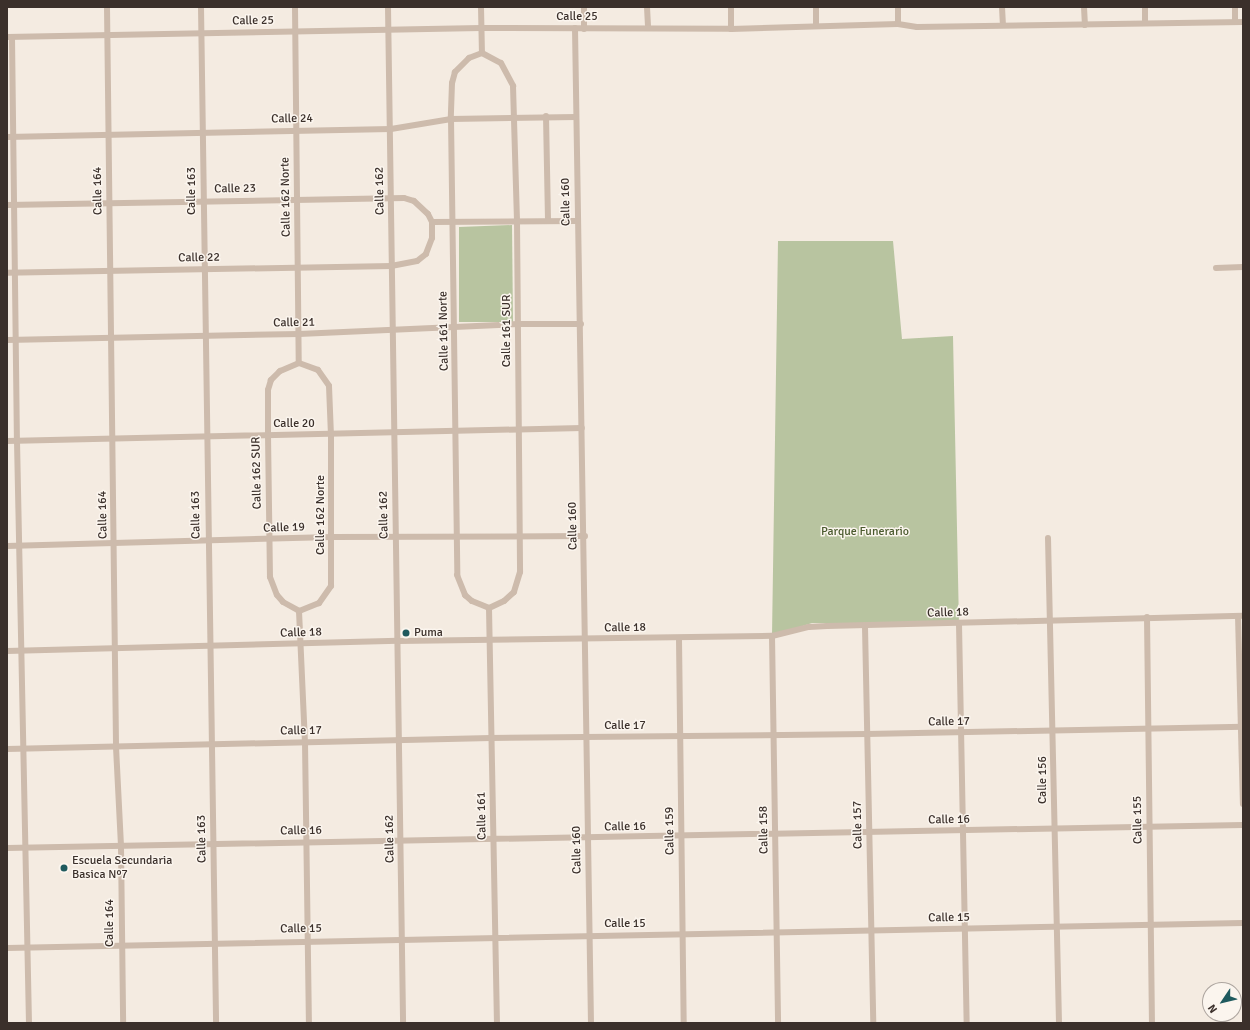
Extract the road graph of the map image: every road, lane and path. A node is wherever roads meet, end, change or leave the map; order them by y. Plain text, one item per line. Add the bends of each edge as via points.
1 (107, 7) edge
2 (201, 7) edge
3 (295, 7) edge
4 (388, 7) edge
5 (481, 7) edge
6 (584, 7) edge
7 (647, 7) edge
8 (731, 7) edge
9 (816, 7) edge
10 (898, 7) edge
11 (1002, 7) edge
12 (1084, 7) edge
13 (1145, 7) edge
14 (1235, 7) edge
15 (1235, 22) junction
16 (1243, 22) edge
17 (1145, 23) junction
18 (898, 24) junction
19 (1002, 24) junction
20 (1084, 25) junction
21 (816, 26) junction
22 (481, 28) junction
23 (575, 28) junction
24 (648, 28) junction
25 (584, 29) junction
26 (731, 29) junction
27 (388, 31) junction
28 (295, 32) junction
29 (201, 33) junction
30 (107, 35) junction
31 (10, 37) edge
32 (482, 53) junction
33 (546, 116) junction
34 (515, 117) junction
35 (576, 117) junction
36 (451, 119) junction
37 (391, 129) junction
38 (296, 130) junction
39 (203, 132) junction
40 (108, 136) junction
41 (10, 137) edge
42 (391, 197) junction
43 (297, 198) junction
44 (203, 200) junction
45 (110, 203) junction
46 (7, 205) edge
47 (15, 205) junction
48 (517, 221) junction
49 (548, 221) junction
50 (576, 221) junction
51 (432, 222) junction
52 (454, 222) junction
53 (392, 266) junction
54 (1243, 266) edge
55 (298, 267) junction
56 (1216, 268) dead end
57 (203, 269) junction
58 (111, 271) junction
59 (7, 273) edge
60 (15, 273) junction
61 (518, 324) junction
62 (581, 324) junction
63 (455, 327) junction
64 (392, 331) junction
65 (299, 334) junction
66 (204, 336) junction
67 (112, 339) junction
68 (7, 340) edge
69 (16, 340) junction
70 (299, 363) junction
71 (582, 428) junction
72 (518, 429) junction
73 (456, 430) junction
74 (394, 433) junction
75 (268, 435) junction
76 (331, 435) junction
77 (206, 438) junction
78 (112, 440) junction
79 (7, 441) edge
80 (17, 441) junction
81 (520, 535) junction
82 (585, 536) junction
83 (332, 537) junction
84 (395, 537) junction
85 (457, 537) junction
86 (1048, 538) dead end
87 (269, 540) junction
88 (207, 541) junction
89 (115, 544) junction
90 (7, 546) edge
91 (19, 546) junction
92 (489, 608) junction
93 (299, 611) junction
94 (1240, 616) edge
95 (1147, 617) junction
96 (1051, 621) junction
97 (959, 624) junction
98 (865, 627) junction
99 (772, 636) junction
100 (679, 639) junction
101 (490, 640) junction
102 (585, 640) junction
103 (398, 641) junction
104 (301, 645) junction
105 (115, 647) junction
106 (210, 647) junction
107 (7, 651) edge
108 (21, 651) junction
109 (1242, 727) edge
110 (1149, 729) junction
111 (1053, 730) junction
112 (962, 733) junction
113 (867, 734) junction
114 (774, 736) junction
115 (586, 737) junction
116 (679, 737) junction
117 (492, 738) junction
118 (398, 740) junction
119 (305, 742) junction
120 (211, 744) junction
121 (116, 747) junction
122 (23, 748) junction
123 (7, 749) edge
124 (1243, 804) edge
125 (1243, 825) edge
126 (1149, 828) junction
127 (1054, 829) junction
128 (962, 830) junction
129 (869, 833) junction
130 (775, 835) junction
131 (681, 837) junction
132 (494, 838) junction
133 (588, 838) junction
134 (401, 840) junction
135 (307, 842) junction
136 (213, 844) junction
137 (121, 846) junction
138 (7, 848) edge
139 (24, 848) junction
140 (1243, 923) edge
141 (1151, 926) junction
142 (1057, 927) junction
143 (964, 928) junction
144 (871, 931) junction
145 (778, 932) junction
146 (590, 935) junction
147 (682, 935) junction
148 (495, 937) junction
149 (403, 939) junction
150 (310, 940) junction
151 (215, 943) junction
152 (120, 946) junction
153 (7, 948) edge
154 (27, 948) junction
155 (29, 1023) edge
156 (123, 1023) edge
157 (216, 1023) edge
158 (310, 1023) edge
159 (403, 1023) edge
160 (497, 1023) edge
161 (591, 1023) edge
162 (684, 1023) edge
163 (778, 1023) edge
164 (873, 1023) edge
165 (967, 1023) edge
166 (1059, 1023) edge
167 (1152, 1023) edge

1 - 30 street, Calle 164
2 - 29 street, Calle 163
3 - 28 street, Calle 162 Norte
4 - 27 street, Calle 162
5 - 22 street
6 - 25 street
7 - 24 street
8 - 26 street
9 - 21 street
10 - 18 street
11 - 19 street
12 - 20 street
13 - 17 street
14 - 15 street
15 - 16 street, Calle 25
15 - 17 street, Calle 25
17 - 20 street, Calle 25
18 - 19 street, Calle 25 via 917,27
18 - 21 street, Calle 25
19 - 20 street, Calle 25
21 - 26 street, Calle 25
22 - 23 street, Calle 25
22 - 27 street, Calle 25
22 - 32 street
23 - 25 street, Calle 25
23 - 35 street, Calle 160
24 - 25 street, Calle 25
24 - 26 street, Calle 25
27 - 28 street, Calle 25
27 - 37 street, Calle 162
28 - 29 street, Calle 25
28 - 38 street, Calle 162 Norte
29 - 30 street, Calle 25
29 - 39 street, Calle 163
30 - 31 street, Calle 25
30 - 40 street, Calle 164
31 - 41 street
32 - 34 street, Calle 161 SUR via 501,63 509,74 513,86
32 - 36 street, Calle 161 Norte via 469,58 455,72 452,83
33 - 34 street, Calle 24
33 - 35 street, Calle 24
33 - 49 street
34 - 36 street, Calle 24
34 - 48 street, Calle 161 SUR
35 - 50 street, Calle 160
36 - 37 street, Calle 24
36 - 52 street, Calle 161 Norte
37 - 38 street, Calle 24
37 - 42 street, Calle 162
38 - 39 street, Calle 24
38 - 43 street, Calle 162 Norte
39 - 40 street, Calle 24
39 - 44 street, Calle 163
40 - 41 street, Calle 24
40 - 45 street, Calle 164
41 - 47 street
42 - 43 street, Calle 23
42 - 51 street, Calle 23 via 414,201 422,207
42 - 53 street, Calle 162
43 - 44 street, Calle 23
43 - 55 street, Calle 162 Norte
44 - 45 street, Calle 23
44 - 57 street, Calle 163
45 - 47 street, Calle 23
45 - 58 street, Calle 164
46 - 47 street, Calle 23
47 - 60 street
48 - 49 street
48 - 52 street
48 - 61 street, Calle 161 SUR
49 - 50 street
50 - 62 street, Calle 160
51 - 52 street
51 - 53 street, Calle 22 via 432,238 426,254 408,265
52 - 63 street, Calle 161 Norte
53 - 55 street, Calle 22
53 - 64 street, Calle 162
54 - 56 street
55 - 57 street, Calle 22
55 - 65 street, Calle 162 Norte
57 - 58 street, Calle 22
57 - 66 street, Calle 163
58 - 60 street, Calle 22
58 - 67 street, Calle 164
59 - 60 street, Calle 22
60 - 69 street
61 - 62 street, Calle 21
61 - 63 street, Calle 21
61 - 72 street, Calle 161 SUR
62 - 71 street, Calle 160
63 - 64 street, Calle 21
63 - 73 street, Calle 161 Norte
64 - 65 street, Calle 21
64 - 74 street, Calle 162
65 - 66 street, Calle 21
65 - 70 street, Calle 162 Norte
66 - 67 street, Calle 21
66 - 77 street, Calle 163
67 - 69 street, Calle 21
67 - 78 street, Calle 164
68 - 69 street, Calle 21
69 - 80 street
70 - 75 street, Calle 162 SUR via 280,370 271,380 268,390
70 - 76 street, Calle 162 Norte via 318,370 329,386
71 - 72 street, Calle 20
71 - 82 street, Calle 160
72 - 73 street, Calle 20
72 - 81 street, Calle 161 SUR
73 - 74 street, Calle 20
73 - 85 street, Calle 161 Norte
74 - 76 street, Calle 20
74 - 84 street, Calle 162
75 - 76 street, Calle 20
75 - 77 street, Calle 20
75 - 87 street, Calle 162 SUR
76 - 83 street, Calle 162 Norte
77 - 78 street, Calle 20
77 - 88 street, Calle 163
78 - 80 street, Calle 20
78 - 89 street, Calle 164
79 - 80 street, Calle 20
80 - 91 street
81 - 82 street, Calle 19
81 - 85 street, Calle 19
81 - 92 street, Calle 161 SUR via 518,584 504,601
82 - 102 street, Calle 160
83 - 84 street, Calle 19
83 - 87 street, Calle 19
83 - 93 street, Calle 162 Norte via 331,586 319,603
84 - 85 street, Calle 19
84 - 103 street, Calle 162
85 - 92 street, Calle 161 Norte via 460,585 472,601
86 - 96 street, Calle 156
87 - 88 street, Calle 19
87 - 93 street, Calle 162 SUR via 273,588 283,602
88 - 89 street, Calle 19
88 - 106 street, Calle 163
89 - 91 street, Calle 19
89 - 105 street, Calle 164
90 - 91 street, Calle 19
91 - 108 street
92 - 101 street, Calle 161
93 - 104 street
94 - 95 street, Calle 18
94 - 109 street
95 - 96 street, Calle 18
95 - 110 street, Calle 155
96 - 97 street, Calle 18
96 - 111 street, Calle 156
97 - 98 street, Calle 18
97 - 112 street
98 - 99 street, Calle 18 via 809,627
98 - 113 street, Calle 157
99 - 100 street, Calle 18
99 - 114 street, Calle 158
100 - 102 street, Calle 18
100 - 116 street, Calle 159
101 - 102 street, Calle 18
101 - 103 street, Calle 18
101 - 117 street, Calle 161
102 - 115 street, Calle 160
103 - 104 street, Calle 18
103 - 118 street, Calle 162
104 - 106 street, Calle 18
104 - 119 street
105 - 106 street, Calle 18
105 - 108 street, Calle 18
105 - 121 street, Calle 164
106 - 120 street, Calle 163
107 - 108 street, Calle 18
108 - 122 street
109 - 110 street, Calle 17
109 - 124 street
110 - 111 street, Calle 17
110 - 126 street, Calle 155
111 - 112 street, Calle 17
111 - 127 street, Calle 156
112 - 113 street, Calle 17
112 - 128 street
113 - 114 street, Calle 17
113 - 129 street, Calle 157
114 - 116 street, Calle 17
114 - 130 street, Calle 158
115 - 116 street, Calle 17
115 - 117 street, Calle 17
115 - 133 street, Calle 160
116 - 131 street, Calle 159
117 - 118 street, Calle 17
117 - 132 street, Calle 161
118 - 119 street, Calle 17
118 - 134 street, Calle 162
119 - 120 street, Calle 17
119 - 135 street
120 - 121 street, Calle 17
120 - 136 street, Calle 163
121 - 122 street, Calle 17
121 - 137 street, Calle 164
122 - 123 street, Calle 17
122 - 139 street
125 - 126 street, Calle 16
126 - 127 street, Calle 16
126 - 141 street, Calle 155
127 - 128 street, Calle 16
127 - 142 street, Calle 156
128 - 129 street, Calle 16
128 - 143 street
129 - 130 street, Calle 16
129 - 144 street, Calle 157
130 - 131 street, Calle 16
130 - 145 street, Calle 158
131 - 133 street, Calle 16
131 - 147 street, Calle 159
132 - 133 street, Calle 16
132 - 134 street, Calle 16
132 - 148 street, Calle 161
133 - 146 street, Calle 160
134 - 135 street, Calle 16
134 - 149 street, Calle 162
135 - 136 street, Calle 16
135 - 150 street
136 - 137 street, Calle 16
136 - 151 street, Calle 163
137 - 139 street, Calle 16
137 - 152 street, Calle 164
138 - 139 street, Calle 16
139 - 154 street
140 - 141 street, Calle 15
141 - 142 street, Calle 15
141 - 167 street, Calle 155
142 - 143 street, Calle 15
142 - 166 street, Calle 156
143 - 144 street, Calle 15
143 - 165 street
144 - 145 street, Calle 15
144 - 164 street, Calle 157
145 - 147 street, Calle 15
145 - 163 street, Calle 158
146 - 147 street, Calle 15
146 - 148 street, Calle 15
146 - 161 street, Calle 160
147 - 162 street, Calle 159
148 - 149 street, Calle 15
148 - 160 street, Calle 161
149 - 150 street, Calle 15
149 - 159 street, Calle 162
150 - 151 street, Calle 15
150 - 158 street
151 - 152 street, Calle 15
151 - 157 street, Calle 163
152 - 154 street, Calle 15
152 - 156 street, Calle 164
153 - 154 street, Calle 15
154 - 155 street

